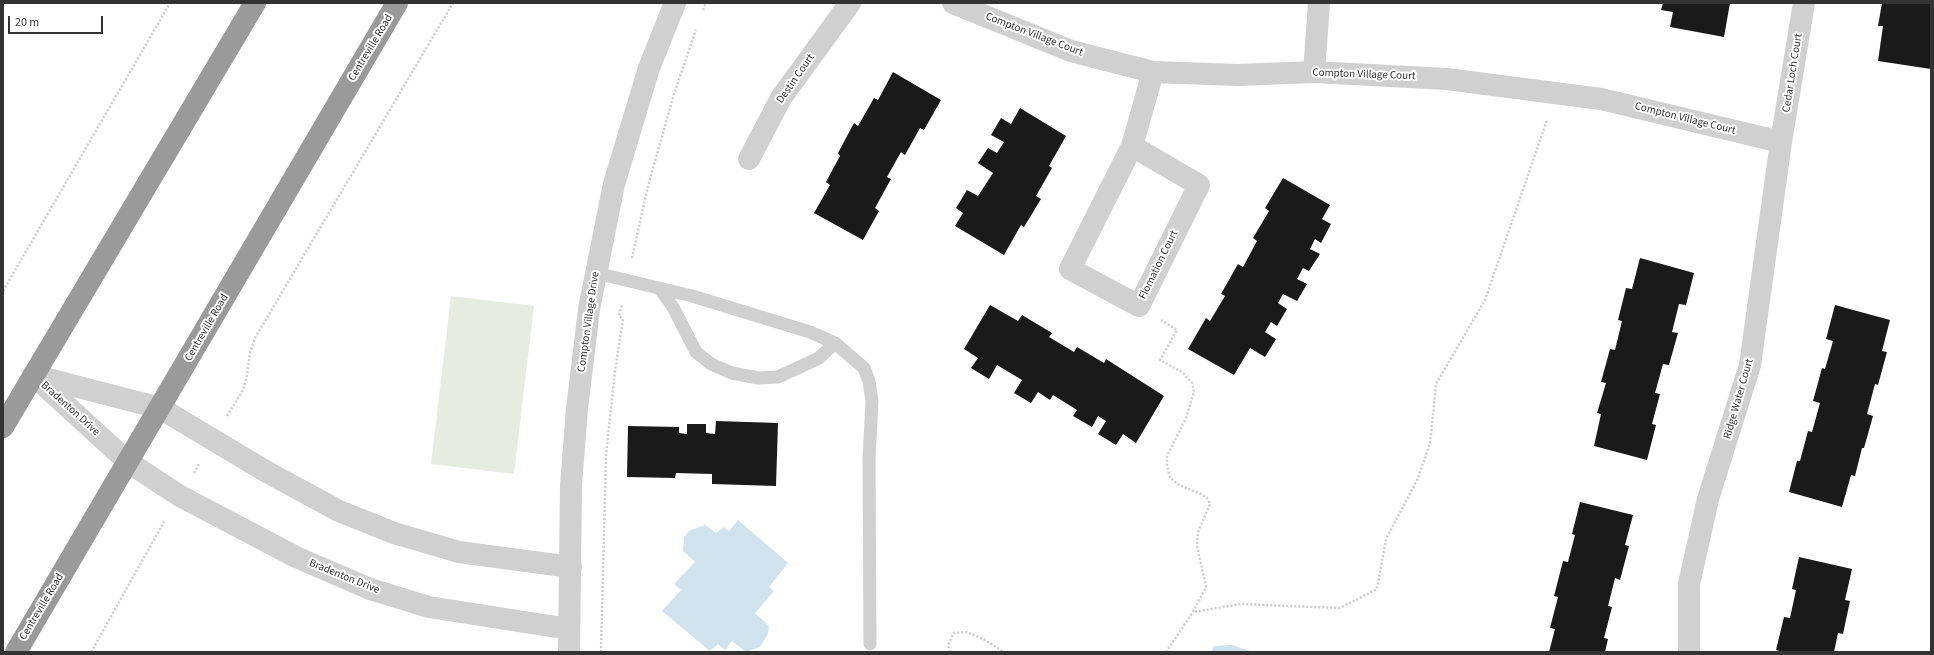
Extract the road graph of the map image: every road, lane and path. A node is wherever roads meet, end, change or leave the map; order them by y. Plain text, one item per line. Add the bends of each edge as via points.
1 (170, 3) edge
2 (255, 3) edge
3 (397, 3) edge
4 (453, 3) edge
5 (675, 3) edge
6 (706, 3) edge
7 (850, 3) edge
8 (954, 3) edge
9 (1319, 3) edge
10 (1804, 3) edge
11 (701, 17) dead end
12 (698, 24) dead end
13 (1153, 72) junction
14 (1314, 72) junction
15 (1551, 92) junction
16 (1781, 142) junction
17 (1132, 146) junction
18 (749, 159) dead end
19 (596, 273) junction
20 (627, 281) junction
21 (660, 289) junction
22 (3, 291) edge
23 (1139, 306) junction
24 (835, 343) junction
25 (33, 376) junction
26 (160, 408) junction
27 (225, 420) dead end
28 (3, 428) edge
29 (128, 462) junction
30 (160, 530) dead end
31 (571, 567) junction
32 (1193, 612) junction
33 (569, 629) junction
34 (870, 644) dead end
35 (16, 652) edge
36 (91, 652) edge
37 (569, 652) edge
38 (601, 652) edge
39 (950, 652) edge
40 (1004, 652) edge
41 (1166, 652) edge
42 (1689, 652) edge

1 - 22 path
2 - 25 highway
3 - 26 highway, Centreville Road
4 - 27 path via 255,338 243,390
5 - 19 street, Compton Village Drive via 649,68 614,184
6 - 11 path
7 - 18 street, Destin Court via 781,98
8 - 13 street, Compton Village Court via 1070,51
9 - 14 street
10 - 16 street, Cedar Loch Court
12 - 20 path via 674,94 648,186
13 - 14 street, Compton Village Court via 1238,75
13 - 17 street, Flomation Court
14 - 15 street, Compton Village Court via 1447,79
15 - 16 street, Compton Village Court via 1601,99
15 - 32 path via 1547,121 1485,300 1436,384 1430,444 1417,480 1386,539 1377,589 1340,608 1241,604
16 - 42 street, Ridge Water Court via 1750,366 1708,499 1689,584
17 - 23 street, Flomation Court via 1199,185
17 - 23 street, Flomation Court via 1070,269
19 - 20 lane
19 - 31 street, Compton Village Drive via 577,409 571,485
20 - 21 lane
20 - 38 path via 619,316 623,319 606,455
21 - 24 lane via 692,296 810,332
21 - 24 lane via 673,307 696,352 711,364 732,373 758,378 778,376 819,358
23 - 32 path via 1177,330 1160,360 1182,372 1192,383 1194,392 1186,418 1167,456 1170,477 1176,484 1201,494 1210,504 1198,532 1206,587
24 - 34 lane via 864,368 872,401 869,459
25 - 26 street, Bradenton Drive
25 - 28 highway
25 - 29 street, Bradenton Drive
26 - 29 highway, Centreville Road
26 - 31 street, Bradenton Drive via 339,512 394,533 459,552
29 - 33 street, Bradenton Drive via 180,496 214,514 296,557 370,589 430,607
29 - 35 highway, Centreville Road
30 - 36 path
31 - 33 street, Compton Village Drive
32 - 41 path
33 - 37 street, Compton Village Drive
39 - 40 path via 948,645 954,633 967,632

